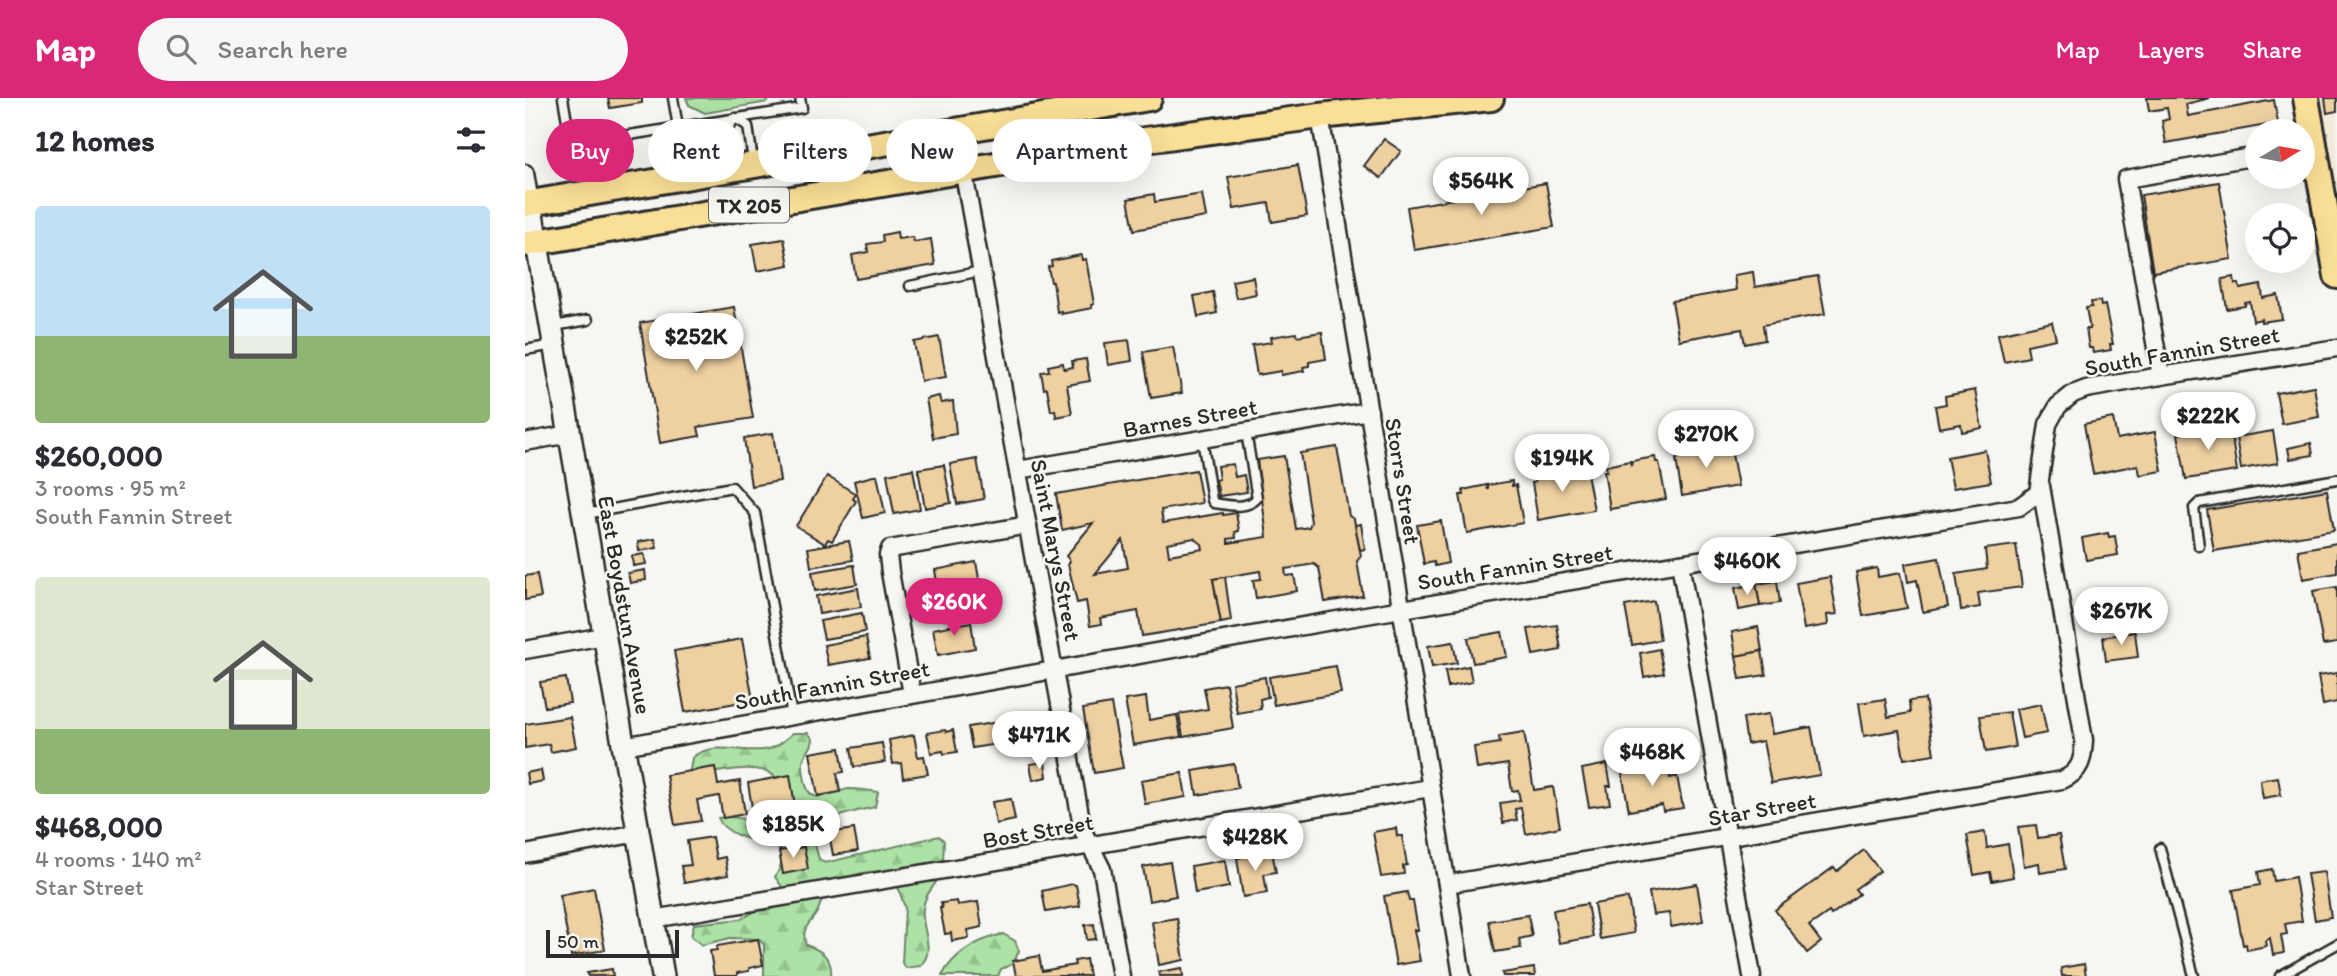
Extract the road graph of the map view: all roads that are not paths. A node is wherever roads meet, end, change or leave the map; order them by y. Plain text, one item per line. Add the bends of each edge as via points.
1 (563, 98) edge
2 (673, 98) edge
3 (800, 98) edge
4 (1149, 98) edge
5 (1491, 98) edge
6 (2306, 98) edge
7 (1399, 103) edge
8 (1320, 116) junction
9 (736, 118) joint
10 (677, 119) edge
11 (730, 119) edge
12 (2307, 119) edge
13 (744, 123) edge
14 (978, 126) edge
15 (648, 132) edge
16 (886, 142) edge
17 (2245, 158) edge
18 (744, 166) joint
19 (978, 167) edge
20 (525, 173) edge
21 (2315, 177) edge
22 (650, 182) edge
23 (892, 182) edge
24 (965, 182) edge
25 (527, 203) edge
26 (531, 243) edge
27 (981, 271) junction
28 (2337, 276) edge
29 (910, 286) dead end
30 (589, 320) dead end
31 (553, 336) junction
32 (2337, 348) edge
33 (525, 350) edge
34 (2161, 376) junction
35 (1369, 411) junction
36 (1247, 432) junction
37 (569, 434) junction
38 (1202, 439) junction
39 (525, 442) edge
40 (1018, 470) junction
41 (2337, 479) edge
42 (2041, 486) junction
43 (583, 514) junction
44 (1028, 525) junction
45 (2199, 546) dead end
46 (1680, 563) junction
47 (1400, 609) junction
48 (604, 636) junction
49 (525, 650) edge
50 (1055, 669) junction
51 (912, 694) junction
52 (792, 716) junction
53 (623, 746) junction
54 (1430, 788) junction
55 (638, 833) junction
56 (1728, 838) junction
57 (1090, 846) junction
58 (2160, 848) dead end
59 (525, 854) edge
60 (1447, 884) junction
61 (653, 919) junction
62 (2337, 944) edge
63 (663, 976) edge
64 (1121, 976) edge
65 (1462, 976) edge
66 (1752, 976) edge
67 (2195, 976) edge
68 (2280, 976) edge

1 - 15 lane via 571,144
2 - 10 lane
3 - 9 lane via 802,108
4 - 14 main road, TX 205
5 - 7 main road, TX 205
6 - 12 main road
7 - 8 main road, TX 205
8 - 19 main road, TX 205
8 - 35 street, Storrs Street
9 - 11 lane
13 - 18 lane via 748,126
16 - 18 main road, TX 205
17 - 34 street via 2126,179
20 - 25 street
21 - 28 main road
22 - 25 main road, TX 205
23 - 26 main road, TX 205
24 - 27 street, Saint Marys Street
25 - 26 street, East Boydstun Avenue
26 - 31 street, East Boydstun Avenue
27 - 29 lane
27 - 40 street, Saint Marys Street
30 - 31 lane
31 - 33 lane
31 - 37 street, East Boydstun Avenue
32 - 34 street, South Fannin Street
34 - 42 street, South Fannin Street via 2086,389 2065,400 2048,424
35 - 36 street, Barnes Street
35 - 47 street, Storrs Street
36 - 38 street, Barnes Street
36 - 38 lane via 1257,498 1253,504 1214,503
37 - 39 street
37 - 43 street, East Boydstun Avenue
38 - 40 street, Barnes Street
40 - 44 street, Saint Marys Street
41 - 45 lane via 2200,503 2194,508
42 - 46 street, South Fannin Street via 2032,500 2019,507
42 - 56 street, Star Street via 2084,740 2080,768 2062,780
43 - 48 street, East Boydstun Avenue
43 - 52 lane via 732,488 755,513
44 - 50 street, Saint Marys Street
44 - 51 street via 890,549
46 - 47 street, South Fannin Street
46 - 56 street
47 - 50 street, South Fannin Street
47 - 54 street, Storrs Street
48 - 49 street
48 - 53 street, East Boydstun Avenue
50 - 51 street, South Fannin Street
50 - 57 street, Saint Marys Street via 1083,831
51 - 52 street, South Fannin Street
52 - 53 street, South Fannin Street
53 - 55 street, East Boydstun Avenue
54 - 57 street, Bost Street
54 - 60 street, Storrs Street
55 - 59 street
55 - 61 street, East Boydstun Avenue
56 - 60 street, Star Street
56 - 66 street
57 - 61 street, Bost Street
57 - 64 street, Saint Marys Street via 1102,869
58 - 67 lane
60 - 65 street, Storrs Street
61 - 63 street, East Boydstun Avenue
62 - 68 lane

